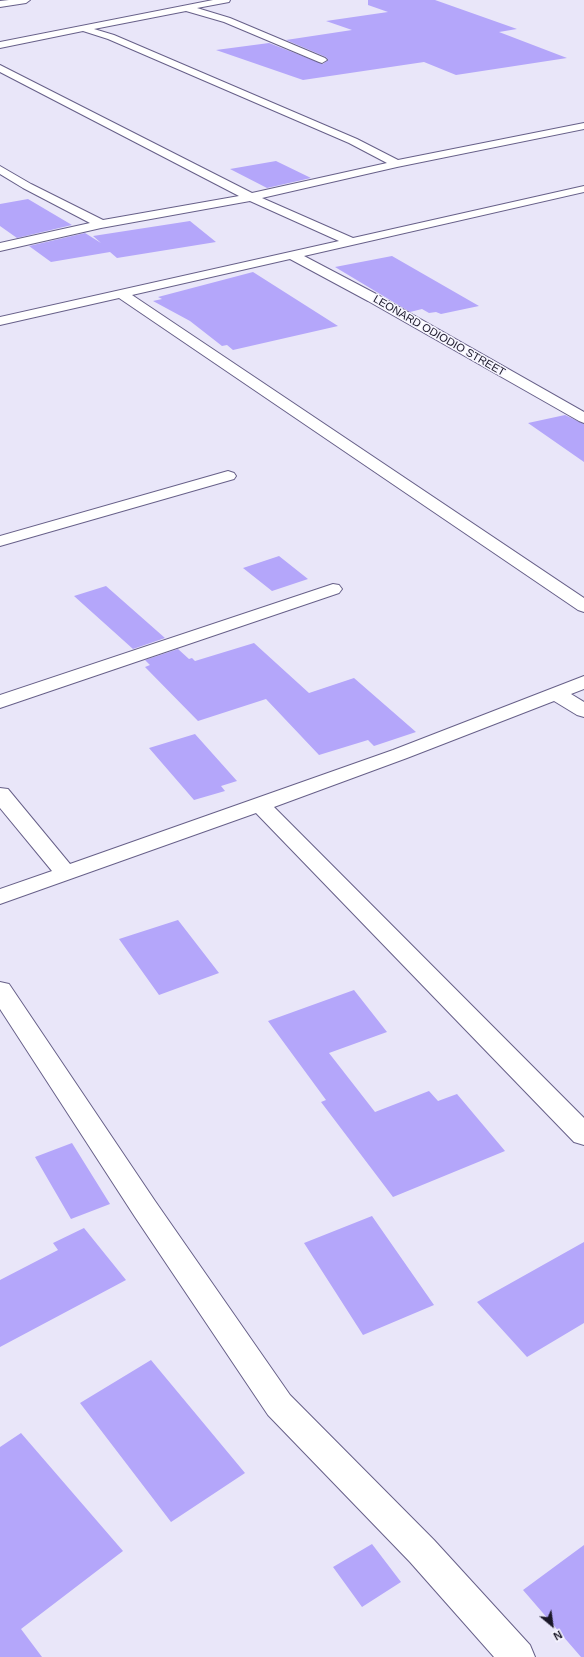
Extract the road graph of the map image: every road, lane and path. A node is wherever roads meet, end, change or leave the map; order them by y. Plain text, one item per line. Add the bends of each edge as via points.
1 (26, 0) edge
2 (226, 0) edge
3 (0, 4) edge
4 (184, 7) junction
5 (82, 28) junction
6 (0, 45) edge
7 (322, 60) dead end
8 (0, 68) edge
9 (584, 126) edge
10 (398, 164) junction
11 (0, 169) edge
12 (581, 191) edge
13 (251, 196) junction
14 (101, 224) junction
15 (350, 241) junction
16 (0, 247) edge
17 (292, 255) junction
18 (123, 295) junction
19 (0, 322) edge
20 (584, 418) edge
21 (228, 476) dead end
22 (0, 541) edge
23 (333, 589) dead end
24 (584, 606) edge
25 (584, 682) edge
26 (556, 693) junction
27 (0, 702) edge
28 (584, 711) edge
29 (0, 794) edge
30 (259, 804) junction
31 (65, 872) junction
32 (0, 897) edge
33 (0, 990) edge
34 (584, 1135) edge
35 (517, 1657) edge

1 - 3 street
2 - 4 street
4 - 5 street
4 - 7 street via 227,20
5 - 6 street
5 - 10 street via 157,56 353,141
8 - 13 street
9 - 10 street
10 - 13 street
11 - 14 street via 27,186
12 - 15 street
13 - 14 street
13 - 15 street
14 - 16 street
15 - 17 street
17 - 18 street
17 - 20 street, LEONARD ODIODIO STREET
18 - 19 street
18 - 24 street
21 - 22 street
23 - 27 street
25 - 26 street
26 - 28 street
26 - 30 street via 400,754
29 - 31 street
30 - 31 street
30 - 34 street
31 - 32 street
33 - 35 street via 279,1405 422,1551

